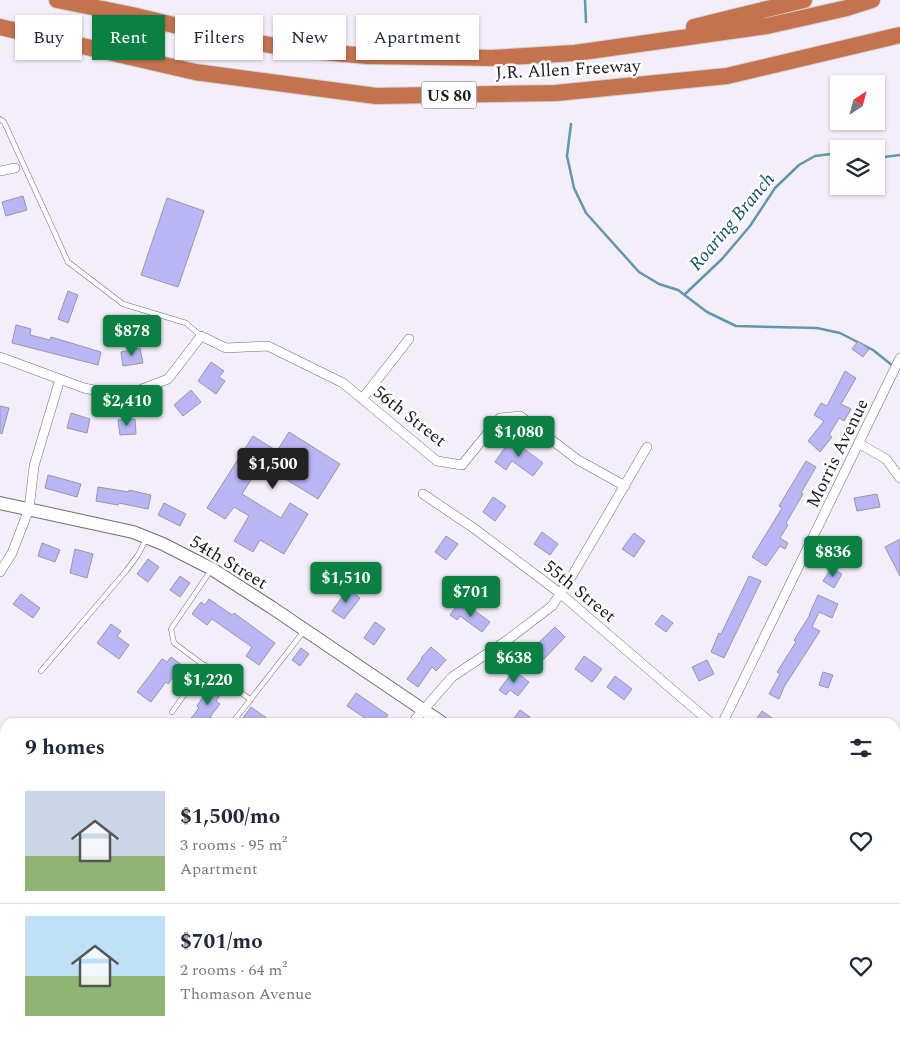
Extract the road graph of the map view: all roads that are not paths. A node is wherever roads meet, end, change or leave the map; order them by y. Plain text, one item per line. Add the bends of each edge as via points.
1 (57, 0) edge
2 (804, 0) edge
3 (872, 0) edge
4 (0, 27) edge
5 (900, 35) edge
6 (612, 48) junction
7 (0, 119) edge
8 (15, 168) dead end
9 (0, 171) edge
10 (201, 336) junction
11 (409, 339) dead end
12 (0, 357) edge
13 (900, 358) edge
14 (60, 379) junction
15 (362, 399) junction
16 (860, 444) junction
17 (648, 447) dead end
18 (900, 478) edge
19 (625, 486) junction
20 (423, 494) dead end
21 (0, 503) edge
22 (30, 509) junction
23 (147, 538) junction
24 (212, 569) junction
25 (0, 572) edge
26 (561, 594) junction
27 (305, 631) junction
28 (204, 665) junction
29 (41, 671) dead end
30 (251, 700) junction
31 (423, 710) junction
32 (172, 712) dead end
33 (236, 718) edge
34 (416, 718) edge
35 (435, 718) edge
36 (705, 718) edge
37 (725, 718) edge

1 - 6 highway, J.R. Allen Freeway / US 80 via 292,50 367,56 492,58
2 - 6 highway
3 - 6 highway, J.R. Allen Freeway / US 80 via 766,26
4 - 5 highway, J.R. Allen Freeway / US 80 via 195,72 376,96 556,93 727,76
7 - 10 lane via 68,262 123,304 186,323
8 - 9 street
10 - 14 street via 168,379 137,390 118,395
10 - 15 street, 56th Street via 226,348 268,346 343,383
11 - 15 street
12 - 14 street
13 - 16 street, Morris Avenue
14 - 22 street via 34,466
15 - 19 street, 56th Street via 437,461 462,464 500,418 520,416 578,460
16 - 18 street via 886,459
16 - 37 street, Morris Avenue
17 - 19 street
19 - 26 street
20 - 26 street, 55th Street
21 - 22 main road, 54th Street
22 - 23 main road, 54th Street
22 - 25 street via 12,554
23 - 24 main road, 54th Street
23 - 29 lane via 126,571
24 - 27 main road, 54th Street
24 - 28 lane via 171,629 174,643
26 - 31 street via 552,606 452,677
26 - 36 street, 55th Street
27 - 30 lane
27 - 31 main road, 54th Street
28 - 30 lane
28 - 32 lane
30 - 33 lane
31 - 34 street
31 - 35 main road, 54th Street

